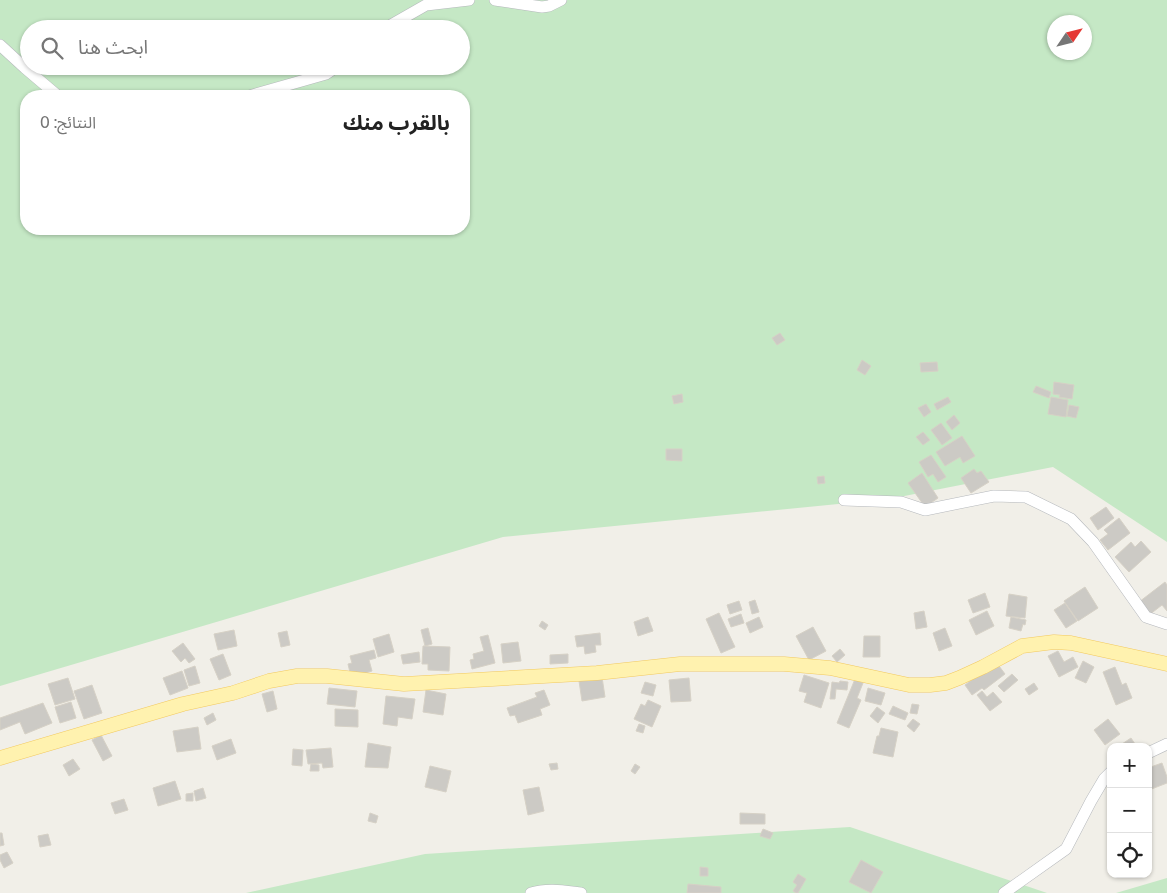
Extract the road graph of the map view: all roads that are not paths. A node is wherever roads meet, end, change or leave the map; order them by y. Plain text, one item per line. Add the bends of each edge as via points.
1 (469, 0) edge
2 (495, 0) edge
3 (561, 0) edge
4 (400, 20) edge
5 (0, 45) edge
6 (20, 63) edge
7 (33, 75) edge
8 (322, 75) edge
9 (51, 90) edge
10 (270, 90) edge
11 (844, 500) dead end
12 (1167, 624) edge
13 (1167, 664) edge
14 (1167, 744) edge
15 (1152, 751) edge
16 (0, 758) edge
17 (1107, 775) edge
18 (531, 893) edge
19 (581, 893) edge
20 (1004, 893) edge

1 - 4 street via 426,5
2 - 3 street via 542,7
5 - 6 street
7 - 9 street
8 - 10 street
11 - 12 street via 902,502 925,510 994,496 1026,497 1071,519 1093,542 1146,617
13 - 16 main road via 1054,642 1022,646 959,678 930,686 909,685 830,668 784,664 680,664 597,673 404,684 297,676 183,704
14 - 15 street
17 - 20 street via 1066,849
18 - 19 street via 553,889

